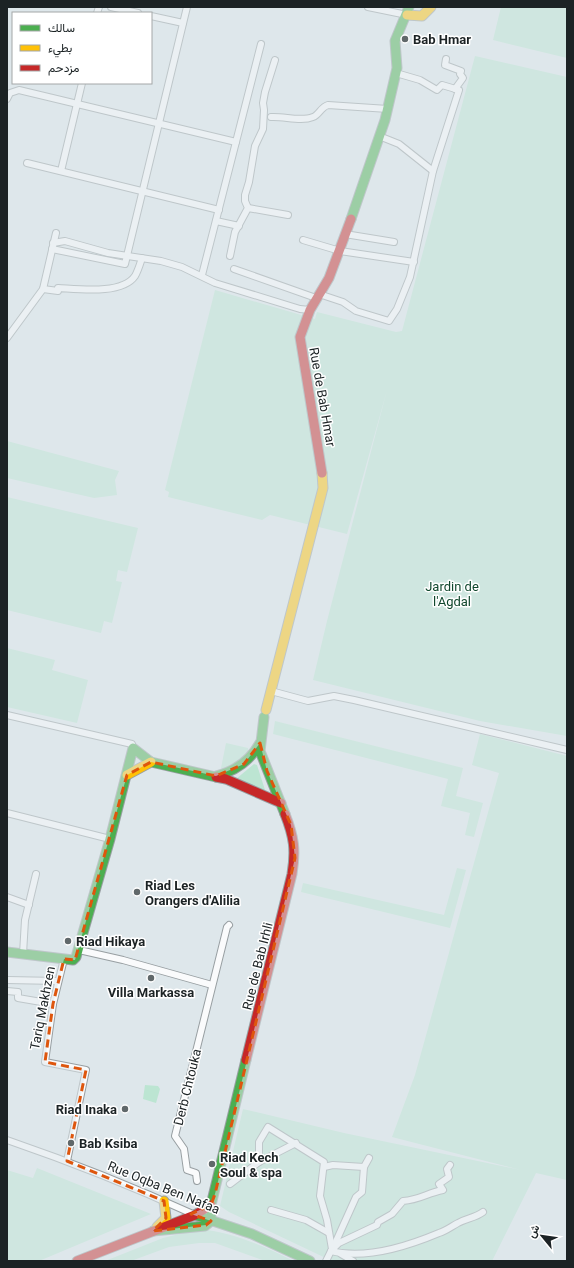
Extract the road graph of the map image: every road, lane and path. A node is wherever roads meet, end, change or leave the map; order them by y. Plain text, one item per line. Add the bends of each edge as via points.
1 (110, 7) edge
2 (187, 7) edge
3 (368, 7) edge
4 (431, 7) edge
5 (408, 11) edge
6 (133, 12) edge
7 (152, 16) edge
8 (183, 23) junction
9 (261, 44) dead end
10 (446, 58) dead end
11 (275, 60) dead end
12 (396, 73) junction
13 (82, 84) edge
14 (455, 89) junction
15 (7, 99) edge
16 (77, 103) junction
17 (388, 109) junction
18 (271, 117) dead end
19 (158, 123) junction
20 (379, 136) junction
21 (236, 142) junction
22 (27, 163) dead end
23 (61, 171) junction
24 (433, 171) junction
25 (141, 191) junction
26 (248, 208) junction
27 (219, 210) junction
28 (288, 215) dead end
29 (216, 221) junction
30 (239, 226) junction
31 (56, 233) dead end
32 (345, 234) junction
33 (303, 240) dead end
34 (394, 242) dead end
35 (53, 246) junction
36 (340, 251) junction
37 (125, 256) junction
38 (230, 256) dead end
39 (142, 258) junction
40 (414, 262) junction
41 (234, 269) dead end
42 (202, 275) junction
43 (44, 289) junction
44 (318, 296) junction
45 (310, 310) junction
46 (7, 338) edge
47 (271, 691) junction
48 (265, 713) joint
49 (7, 715) edge
50 (260, 744) junction
51 (133, 748) junction
52 (567, 750) edge
53 (151, 762) junction
54 (127, 775) junction
55 (216, 776) junction
56 (281, 802) junction
57 (7, 813) edge
58 (110, 839) junction
59 (36, 874) dead end
60 (7, 897) edge
61 (29, 905) junction
62 (229, 925) dead end
63 (79, 950) junction
64 (7, 952) edge
65 (23, 954) junction
66 (64, 960) junction
67 (7, 980) edge
68 (58, 981) junction
69 (212, 985) junction
70 (7, 991) edge
71 (53, 1004) junction
72 (7, 1140) edge
73 (296, 1143) junction
74 (369, 1158) dead end
75 (67, 1161) junction
76 (259, 1162) junction
77 (450, 1165) dead end
78 (324, 1167) junction
79 (364, 1167) junction
80 (197, 1181) dead end
81 (230, 1184) dead end
82 (164, 1201) junction
83 (211, 1205) junction
84 (271, 1210) dead end
85 (483, 1212) dead end
86 (195, 1215) junction
87 (211, 1221) junction
88 (153, 1231) junction
89 (329, 1233) junction
90 (332, 1250) junction
91 (341, 1254) junction
92 (77, 1261) edge
93 (310, 1261) edge
94 (326, 1261) edge
95 (353, 1261) edge

1 - 6 street
2 - 8 street
3 - 5 street
4 - 5 main road via 422,16
5 - 12 main road, Rue de Bab Hmar via 395,41
7 - 8 street
8 - 19 street
9 - 21 street
10 - 14 street via 445,65 461,71 463,78
11 - 26 street via 262,103 263,129 255,146 245,195 244,201
12 - 14 street via 425,82 437,90 442,85
12 - 17 main road, Rue de Bab Hmar
13 - 16 street
14 - 24 street via 459,90
15 - 16 street via 10,93 19,90
16 - 19 street
16 - 23 street
17 - 18 street via 328,105 312,118
17 - 20 main road, Rue de Bab Hmar
19 - 21 street
19 - 25 street
20 - 24 street via 399,144
20 - 32 main road, Rue de Bab Hmar
21 - 27 street
22 - 23 street
23 - 25 street
24 - 40 street
25 - 27 street
25 - 37 street
26 - 28 street
26 - 30 street
27 - 29 street
29 - 30 street
29 - 42 street
30 - 38 street via 233,236
31 - 35 street
32 - 34 street
32 - 36 main road, Rue de Bab Hmar
33 - 36 street
35 - 37 street via 65,241
35 - 37 street via 124,265
35 - 43 street
36 - 40 street
36 - 44 main road, Rue de Bab Hmar
37 - 39 street
39 - 42 street via 161,261
39 - 43 street via 136,276 119,287 58,288 58,291
40 - 44 street via 397,309 389,321 356,311 343,302
41 - 44 street
42 - 45 street via 215,283
43 - 46 street
44 - 45 main road, Rue de Bab Hmar
45 - 47 main road, Rue de Bab Hmar via 300,337 322,467 323,488
47 - 48 main road, Rue de Bab Hmar
47 - 52 street via 308,701 334,696
48 - 50 main road, Rue de Bab Irhli
49 - 51 street via 132,744
50 - 55 main road via 244,764
50 - 56 main road, Rue de Bab Irhli via 262,758
51 - 53 main road
51 - 54 main road
53 - 54 main road
53 - 55 main road
54 - 58 main road
55 - 56 main road
56 - 83 main road, Rue de Bab Irhli via 291,825 295,858
57 - 58 street
58 - 63 main road
59 - 61 street
60 - 61 street
61 - 65 street via 24,924
62 - 69 street, Derb Chtouka
63 - 66 main road, Tariq Makhzen via 73,960
63 - 69 street
64 - 65 main road
65 - 66 main road
66 - 68 street, Tariq Makhzen
67 - 68 street
68 - 71 street, Tariq Makhzen
69 - 80 street, Derb Chtouka via 176,1136 184,1149 187,1170 196,1173
70 - 71 street via 18,992 18,998
71 - 75 street, Tariq Makhzen via 45,1062 86,1070
72 - 75 street, Rue Oqba Ben Nafaa
73 - 76 street
73 - 76 street via 268,1127 259,1142
73 - 78 street via 324,1162
74 - 79 street
75 - 82 street, Rue Oqba Ben Nafaa
76 - 81 street
77 - 90 street via 447,1169 449,1177 439,1184 443,1190 418,1200 403,1201 392,1214 377,1225 339,1243
78 - 79 street
78 - 89 street via 320,1196
79 - 90 street via 362,1192 356,1197
82 - 86 street, Rue Oqba Ben Nafaa
82 - 88 main road via 166,1218
83 - 86 main road
83 - 87 main road, Rue de Bab Irhli
84 - 89 street via 306,1220
85 - 91 street via 441,1233 403,1247
86 - 87 main road, Rue Oqba Ben Nafaa
86 - 88 main road
87 - 88 main road via 204,1226
87 - 93 main road, Rue Oqba Ben Nafaa via 252,1234
88 - 92 main road
89 - 90 street
90 - 91 street
90 - 94 street
91 - 95 street

